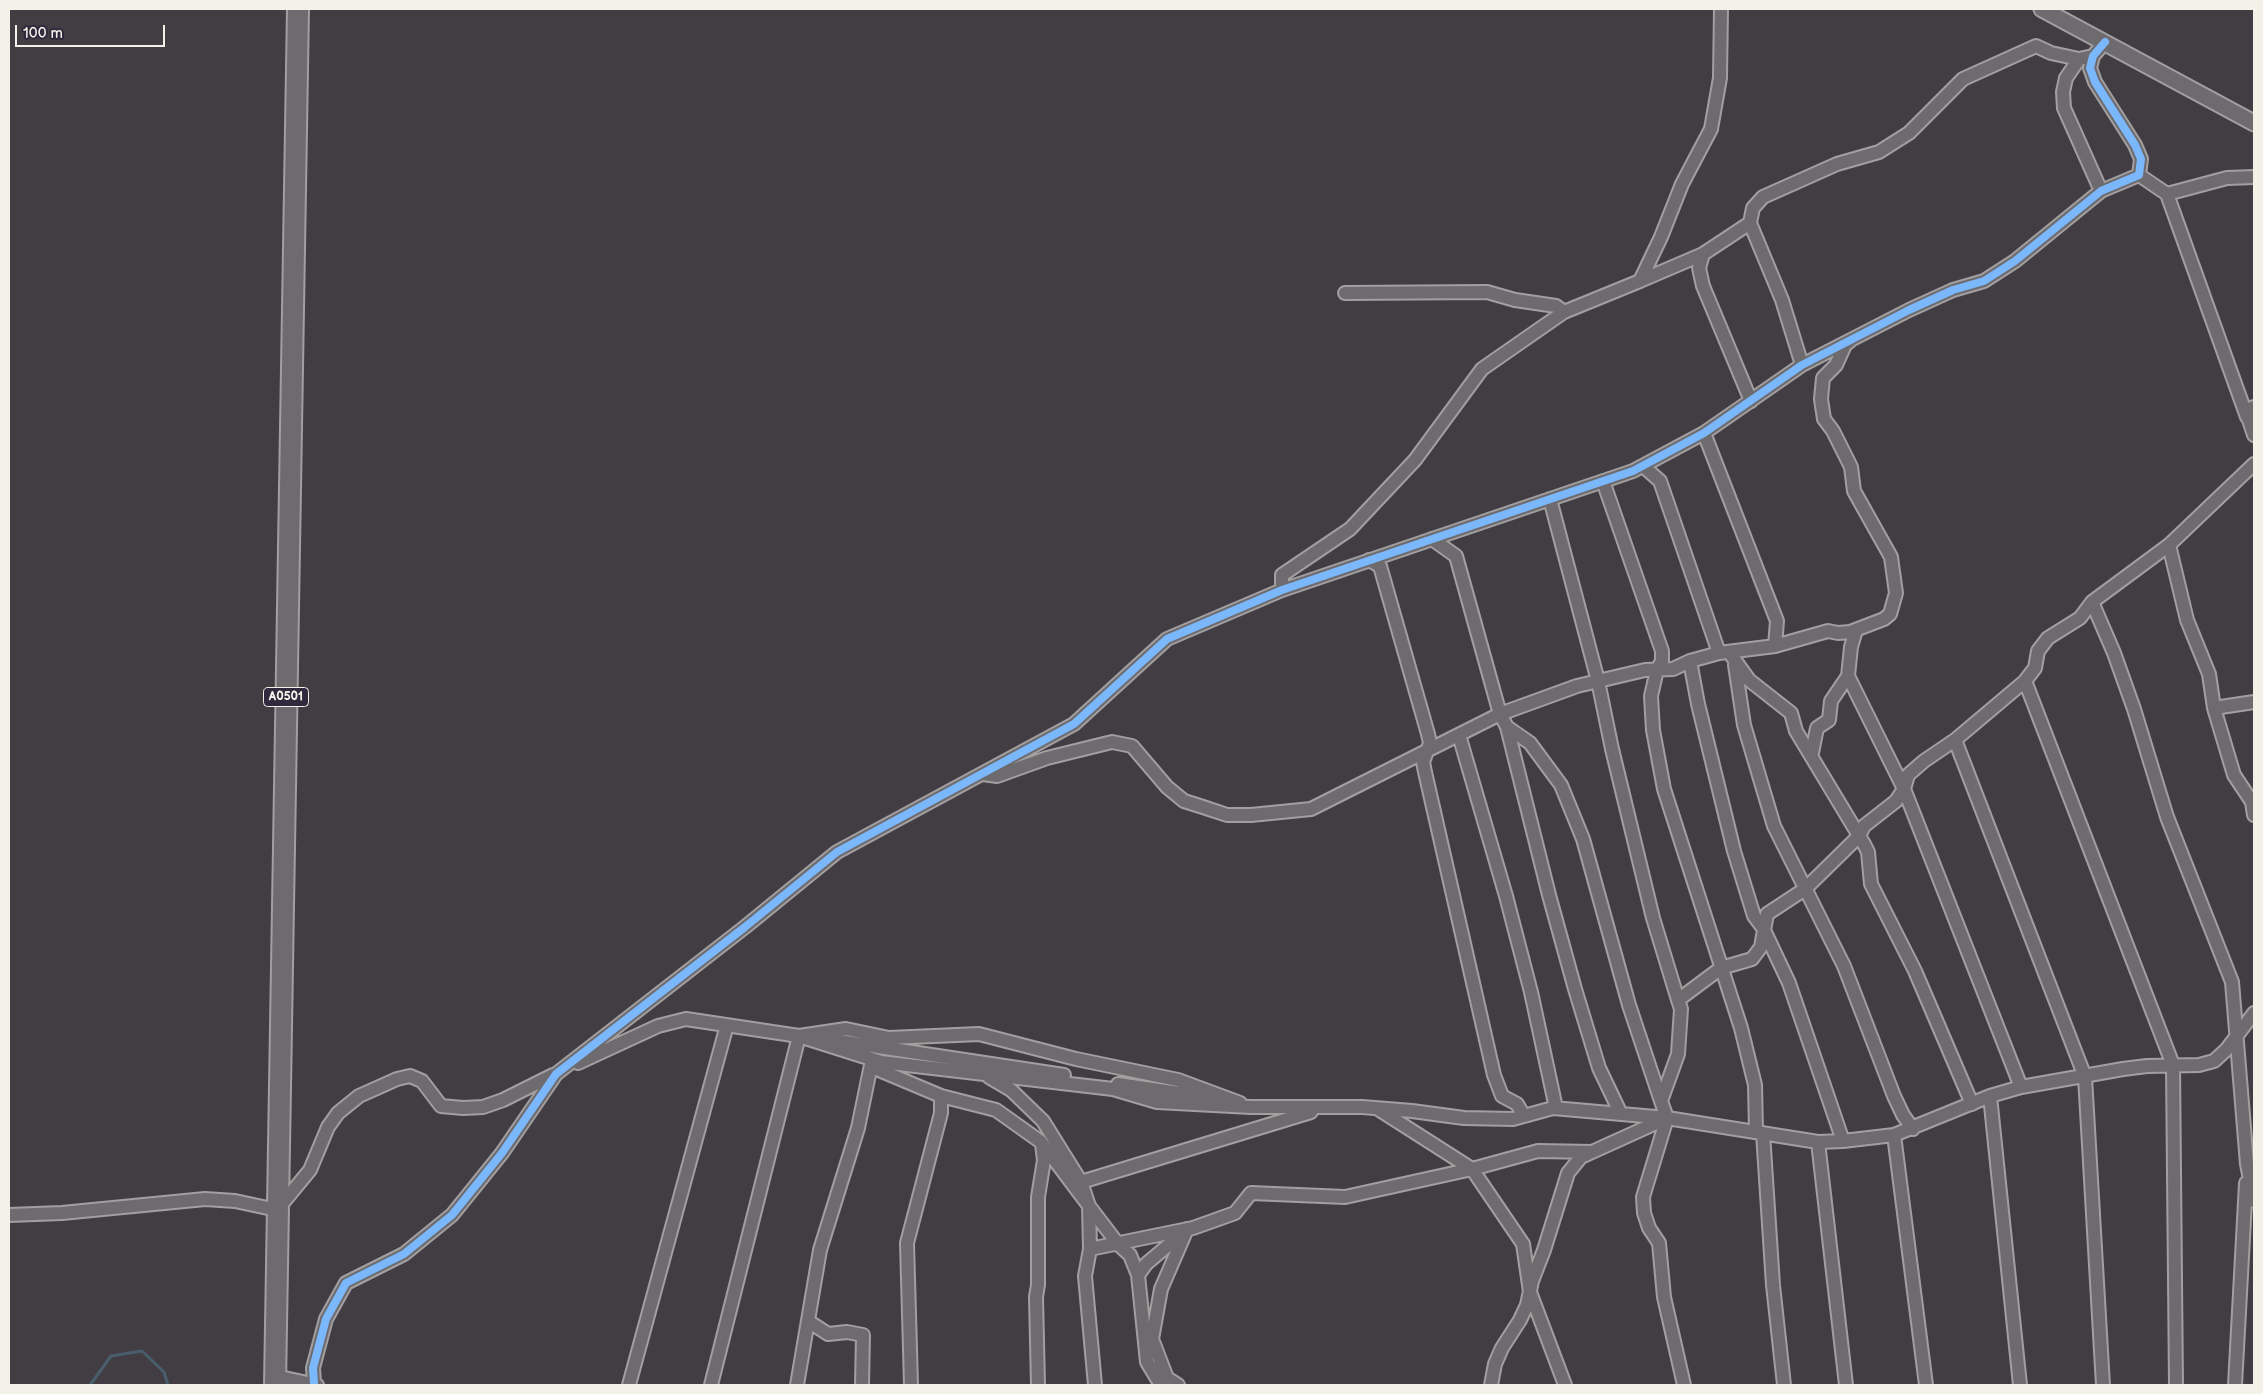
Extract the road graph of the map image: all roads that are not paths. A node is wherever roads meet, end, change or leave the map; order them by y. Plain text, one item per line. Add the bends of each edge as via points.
1 (298, 9) edge
2 (1722, 9) edge
3 (2042, 9) edge
4 (2105, 42) junction
5 (2093, 56) junction
6 (2079, 59) junction
7 (2254, 123) edge
8 (2139, 175) junction
9 (2254, 177) edge
10 (2102, 191) junction
11 (2167, 194) junction
12 (1750, 223) junction
13 (1702, 254) junction
14 (1640, 281) junction
15 (1345, 294) dead end
16 (1564, 312) junction
17 (1850, 340) junction
18 (1802, 365) junction
19 (1751, 401) junction
20 (2251, 412) edge
21 (1704, 433) junction
22 (2254, 435) edge
23 (2254, 464) edge
24 (1642, 466) junction
25 (1603, 482) junction
26 (1550, 499) junction
27 (1432, 539) junction
28 (2169, 545) junction
29 (1369, 560) junction
30 (1282, 590) junction
31 (2092, 602) junction
32 (1856, 630) junction
33 (1775, 646) junction
34 (1728, 656) junction
35 (1690, 661) junction
36 (1657, 670) junction
37 (1848, 676) junction
38 (1598, 681) junction
39 (2025, 681) junction
40 (2254, 702) edge
41 (2214, 708) junction
42 (1500, 714) junction
43 (1507, 727) junction
44 (1460, 735) junction
45 (1955, 740) junction
46 (1428, 749) junction
47 (1812, 753) junction
48 (983, 774) junction
49 (1904, 789) junction
50 (2254, 815) edge
51 (1859, 836) junction
52 (1805, 889) junction
53 (1763, 928) junction
54 (1721, 968) junction
55 (1678, 1000) junction
56 (2254, 1013) edge
57 (722, 1024) junction
58 (2237, 1033) junction
59 (799, 1036) junction
60 (872, 1063) junction
61 (2173, 1066) junction
62 (556, 1074) junction
63 (985, 1075) junction
64 (2085, 1077) junction
65 (2021, 1088) junction
66 (941, 1096) junction
67 (1990, 1096) junction
68 (1234, 1101) junction
69 (1661, 1101) junction
70 (1972, 1104) junction
71 (1251, 1107) junction
72 (1323, 1108) junction
73 (1377, 1108) junction
74 (1556, 1108) junction
75 (1620, 1112) junction
76 (1524, 1116) junction
77 (1668, 1118) junction
78 (1913, 1129) junction
79 (1760, 1132) junction
80 (1894, 1135) junction
81 (1843, 1141) junction
82 (1042, 1142) junction
83 (1818, 1142) junction
84 (1592, 1152) junction
85 (2247, 1164) junction
86 (1472, 1169) junction
87 (1081, 1182) junction
88 (2254, 1201) edge
89 (1089, 1206) junction
90 (277, 1210) junction
91 (9, 1215) edge
92 (1187, 1229) junction
93 (1118, 1244) junction
94 (1090, 1250) junction
95 (1138, 1275) junction
96 (1530, 1292) junction
97 (808, 1321) junction
98 (275, 1380) edge
99 (315, 1384) edge
100 (629, 1385) edge
101 (711, 1385) edge
102 (797, 1385) edge
103 (862, 1385) edge
104 (911, 1385) edge
105 (1038, 1385) edge
106 (1095, 1385) edge
107 (1162, 1385) edge
108 (1178, 1385) edge
109 (1491, 1385) edge
110 (1565, 1385) edge
111 (1684, 1385) edge
112 (1784, 1385) edge
113 (1846, 1385) edge
114 (1926, 1385) edge
115 (2020, 1385) edge
116 (2103, 1385) edge
117 (2176, 1385) edge
118 (2234, 1385) edge

1 - 90 highway, A0501
2 - 14 street via 1720,78 1710,129
3 - 4 street
4 - 5 street
4 - 7 street
5 - 6 street
5 - 8 street via 2090,68 2096,82 2141,159
6 - 10 street via 2066,78 2064,108
6 - 12 street via 2050,54 2036,46 1964,79 1910,133 1879,152 1837,164 1763,197 1753,208
8 - 10 street
8 - 11 street
9 - 11 street via 2227,178
10 - 17 street via 2015,261 1984,281 1953,290
11 - 20 street
12 - 13 street
12 - 18 street via 1782,300
13 - 14 street
13 - 19 street via 1699,268 1703,286
14 - 16 street
15 - 16 street via 1487,292 1556,306
16 - 30 street via 1482,369 1415,460 1350,529 1282,575
17 - 18 street
17 - 32 street via 1836,365 1823,378 1824,419 1834,431 1851,467 1854,491 1891,558 1896,592 1890,614
18 - 19 street
19 - 21 street
20 - 22 street
21 - 24 street
21 - 33 street via 1777,621
23 - 28 street
24 - 25 street
24 - 34 street via 1660,481
25 - 26 street
25 - 36 street via 1662,651 1662,661
26 - 27 street
26 - 38 street
27 - 29 street
27 - 42 street via 1456,556
28 - 31 street
28 - 41 street via 2187,620 2209,674
29 - 30 street
29 - 46 street via 1380,566 1387,586 1428,734
30 - 48 street via 1167,639 1074,724
31 - 39 street via 2080,618 2048,638 2038,651 2035,668
31 - 58 street via 2131,700 2167,817 2232,982
32 - 33 street via 1828,631
32 - 37 street
33 - 34 street
34 - 35 street
34 - 47 street via 1748,680 1791,713 1796,730
34 - 52 street via 1744,725 1774,826
35 - 36 street via 1673,670
35 - 53 street via 1734,850 1754,916
36 - 38 street
36 - 54 street via 1651,696 1653,730 1664,789
37 - 47 street via 1831,701 1829,720 1817,728
37 - 49 street
38 - 42 street
38 - 55 street via 1653,918
39 - 45 street
39 - 61 street
40 - 41 street
41 - 50 street via 2234,775 2252,802
42 - 43 street
42 - 44 street
43 - 69 street via 1530,743 1561,785 1580,830 1629,1005
43 - 75 street via 1549,895 1598,1068
44 - 46 street
44 - 74 street via 1531,992
45 - 49 street via 1908,775
45 - 64 street
46 - 48 street via 1311,809 1251,815 1227,815 1184,801 1167,787 1132,746 1112,742 1047,758 997,776
46 - 76 street via 1423,762 1424,772 1494,1075 1502,1096 1517,1104
47 - 51 street
48 - 62 street via 837,852
49 - 51 street via 1896,801 1864,826
49 - 65 street
51 - 52 street
51 - 70 street via 1868,852 1871,884 1915,971
52 - 53 street via 1767,914
52 - 78 street via 1844,966 1894,1096
53 - 54 street via 1761,947 1752,959
53 - 81 street via 1788,982
54 - 55 street
54 - 79 street via 1755,1085
55 - 69 street via 1681,1010 1678,1054
56 - 58 street
57 - 59 street
57 - 62 street via 686,1019 658,1026
57 - 100 street
58 - 61 street via 2214,1061
58 - 85 street
59 - 60 street
59 - 68 street
59 - 68 street via 846,1029 888,1038 979,1034 1076,1059 1178,1080
59 - 101 street
60 - 63 street
60 - 66 street
60 - 97 street via 858,1128 820,1250
61 - 64 street via 2123,1069
61 - 117 street
62 - 90 street via 483,1108 441,1106 422,1081 410,1076 359,1096 338,1113 328,1127 310,1170
62 - 99 street via 502,1153 452,1215 404,1254 346,1282 326,1319 313,1368
63 - 71 street via 1113,1089 1157,1102
63 - 87 street via 1011,1090 1043,1121
64 - 65 street
64 - 116 street
65 - 67 street
66 - 82 street via 996,1110
66 - 104 street via 941,1113 907,1243
67 - 70 street
67 - 115 street
68 - 71 street
69 - 77 street
70 - 78 street
71 - 72 street
72 - 73 street
72 - 87 street
73 - 76 street via 1464,1118 1513,1119
73 - 86 street
74 - 75 street
74 - 76 street
75 - 77 street
77 - 79 street
77 - 84 street
77 - 111 street via 1643,1197 1649,1228 1659,1243 1664,1296
78 - 80 street
79 - 83 street
79 - 112 street
80 - 81 street
80 - 114 street
81 - 83 street
82 - 89 street
82 - 105 street via 1044,1160 1038,1197 1036,1297
83 - 113 street
84 - 86 street via 1538,1152
84 - 96 street via 1581,1157 1568,1173
85 - 88 street
85 - 118 street
86 - 92 street via 1345,1197 1251,1194 1235,1213
86 - 96 street via 1523,1244
87 - 89 street
89 - 93 street
89 - 94 street
90 - 91 street via 235,1201 205,1199 62,1214
90 - 98 highway, A0501
92 - 93 street
92 - 95 street via 1146,1264
92 - 108 street via 1160,1290 1152,1339 1168,1378
93 - 94 street
93 - 95 street via 1130,1255
94 - 106 street via 1085,1276
95 - 107 street via 1147,1362
96 - 109 street via 1520,1320 1495,1364
96 - 110 street
97 - 102 street
97 - 103 street via 828,1334 864,1334
98 - 99 street

